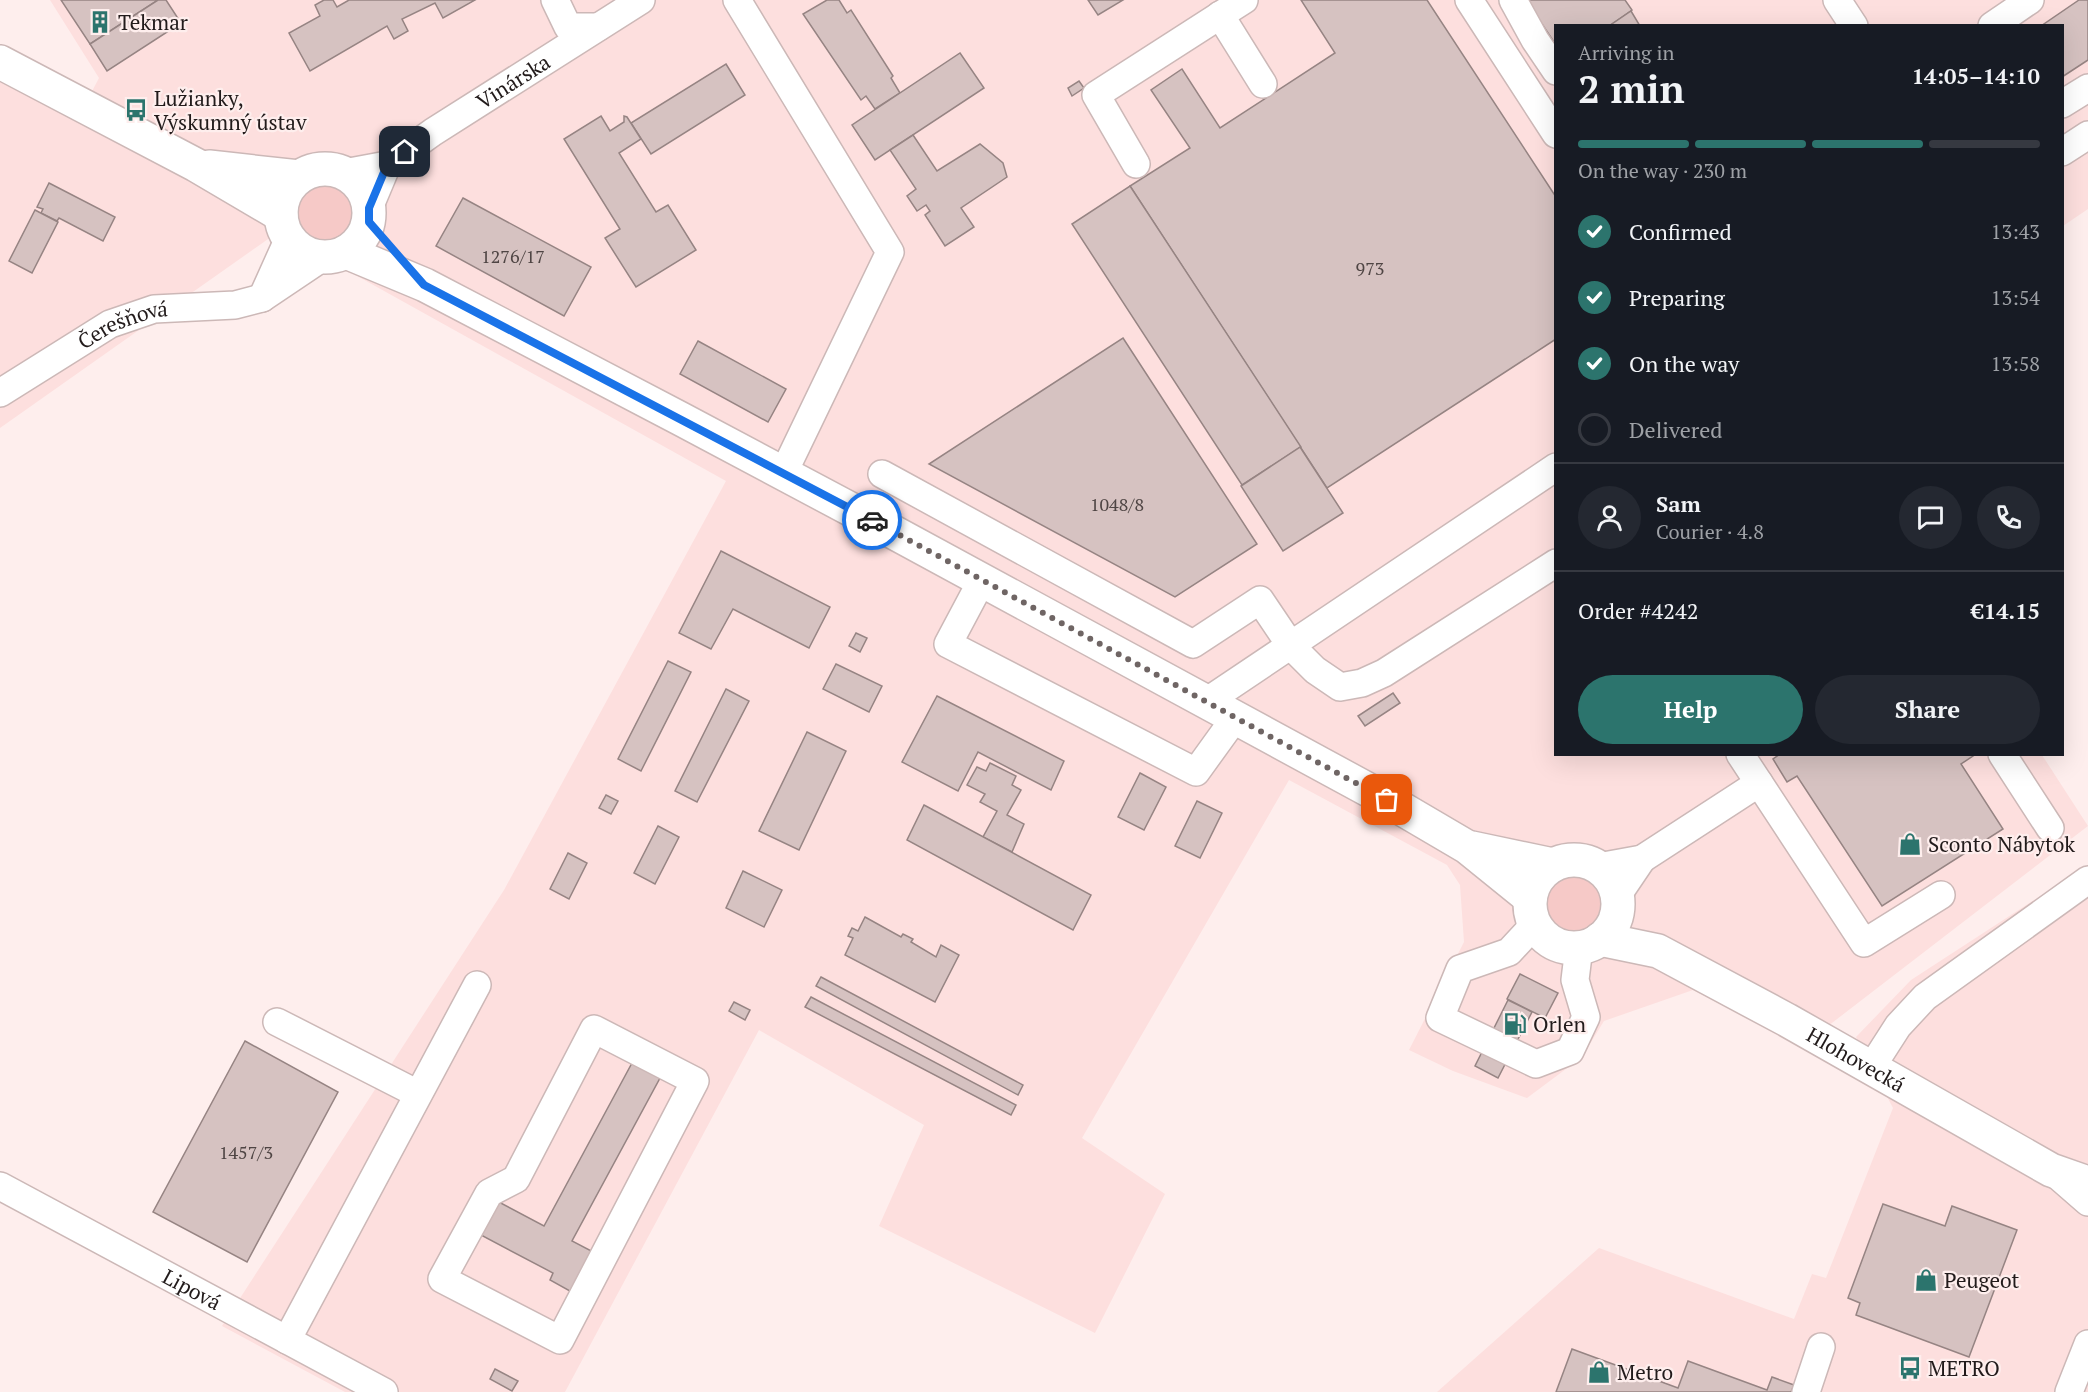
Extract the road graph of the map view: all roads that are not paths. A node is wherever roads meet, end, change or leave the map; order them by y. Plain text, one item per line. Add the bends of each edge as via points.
1 (555, 0) edge
2 (641, 0) edge
3 (737, 0) edge
4 (1244, 0) edge
5 (1469, 0) edge
6 (1513, 0) edge
7 (1837, 0) edge
8 (2030, 0) edge
9 (1220, 15) junction
10 (1853, 24) edge
11 (1995, 24) edge
12 (597, 27) junction
13 (0, 62) edge
14 (1554, 68) edge
15 (1263, 84) dead end
16 (2088, 88) edge
17 (2064, 103) edge
18 (1554, 131) edge
19 (2088, 135) edge
20 (2064, 151) edge
21 (1136, 164) dead end
22 (196, 165) junction
23 (387, 165) junction
24 (344, 173) junction
25 (300, 177) junction
26 (369, 215) junction
27 (285, 226) junction
28 (334, 255) junction
29 (424, 285) junction
30 (262, 298) junction
31 (0, 393) edge
32 (1554, 468) edge
33 (783, 474) junction
34 (882, 474) dead end
35 (1554, 564) edge
36 (982, 580) junction
37 (1291, 646) junction
38 (1206, 702) junction
39 (1235, 718) junction
40 (1741, 756) edge
41 (2003, 756) edge
42 (1759, 783) junction
43 (2049, 828) dead end
44 (1467, 847) junction
45 (1642, 859) junction
46 (1553, 865) junction
47 (1598, 867) junction
48 (2088, 880) edge
49 (1941, 895) dead end
50 (1618, 902) junction
51 (1532, 911) junction
52 (1590, 943) junction
53 (1658, 951) junction
54 (477, 985) dead end
55 (277, 1022) dead end
56 (1871, 1068) junction
57 (418, 1094) junction
58 (2051, 1170) junction
59 (2088, 1172) edge
60 (516, 1179) joint
61 (2088, 1183) edge
62 (0, 1186) edge
63 (2088, 1202) edge
64 (287, 1340) junction
65 (2088, 1344) edge
66 (1821, 1347) dead end
67 (384, 1392) edge
68 (1806, 1392) edge
69 (2069, 1392) edge

1 - 12 street via 568,27
2 - 12 street, Vinárska
3 - 33 street via 890,252
4 - 9 street
5 - 18 street
6 - 14 street
7 - 10 street
8 - 11 street
9 - 15 street
9 - 21 street via 1096,95
12 - 23 street, Vinárska
13 - 22 main road
16 - 17 street
19 - 20 street
22 - 25 main road
22 - 27 main road
23 - 24 street, Vinárska
23 - 26 street
24 - 25 main road via 326,169
24 - 26 main road via 361,188
25 - 27 main road via 284,198
26 - 28 main road via 361,240
26 - 29 main road, Hlohovecká
27 - 28 main road via 303,251
27 - 30 street
28 - 29 main road, Hlohovecká
28 - 30 street, Čerešňová
29 - 33 main road, Hlohovecká
30 - 31 street, Čerešňová via 235,305 154,309 110,324
32 - 37 street
33 - 36 main road, Hlohovecká
34 - 37 street via 1193,644 1260,600
35 - 37 street via 1384,673 1362,683 1340,687 1315,670
36 - 38 main road, Hlohovecká
36 - 39 street via 948,644 1196,772
37 - 38 street
38 - 39 main road, Hlohovecká
39 - 44 main road, Hlohovecká
40 - 42 street
41 - 43 street
42 - 45 street
42 - 49 street via 1864,943
44 - 46 main road, Hlohovecká
44 - 51 main road, Hlohovecká
45 - 47 street
45 - 50 street
46 - 47 main road, Hlohovecká via 1576,860
46 - 51 main road via 1539,876
47 - 50 main road, Hlohovecká via 1611,879
48 - 56 street via 1925,997 1898,1026
50 - 52 main road via 1613,924
50 - 53 main road, Hlohovecká
51 - 52 main road, Hlohovecká via 1549,940 1568,947
51 - 52 street via 1509,952 1460,969 1440,1018 1536,1064 1570,1051 1586,1017 1575,980
52 - 53 main road, Hlohovecká
53 - 56 main road, Hlohovecká
54 - 57 street
55 - 57 street
56 - 58 main road, Hlohovecká
57 - 64 street
58 - 59 main road, Hlohovecká
58 - 61 main road, Hlohovecká
58 - 63 street
60 - 60 street via 489,1193 442,1279 560,1340 694,1081 594,1029
62 - 64 street, Lipová
64 - 67 street, Lipová
65 - 69 street
66 - 68 street

